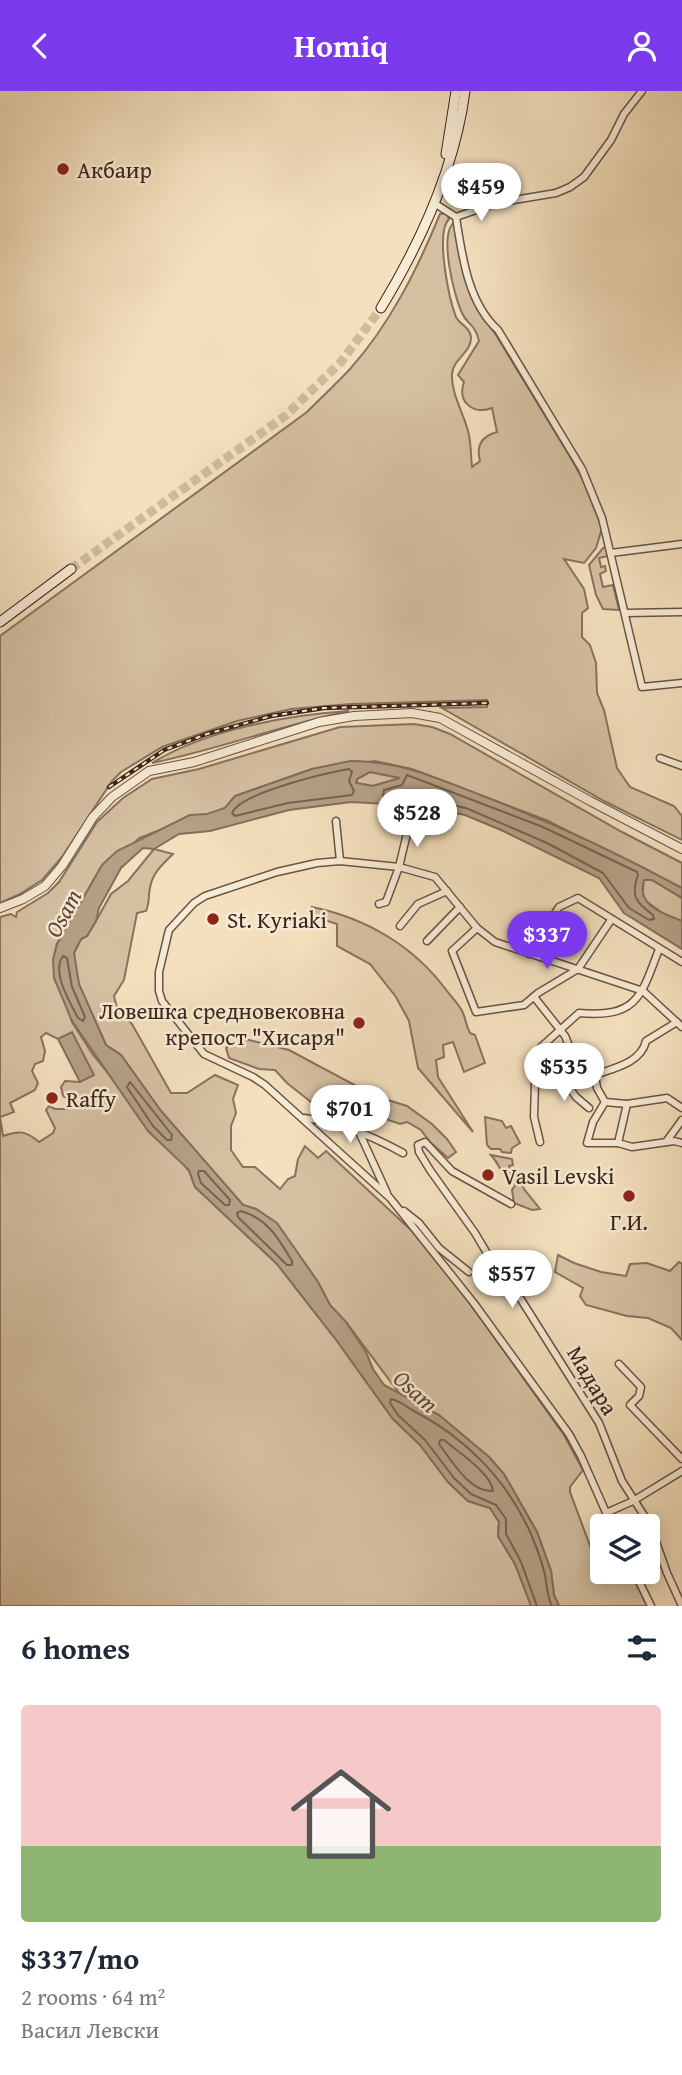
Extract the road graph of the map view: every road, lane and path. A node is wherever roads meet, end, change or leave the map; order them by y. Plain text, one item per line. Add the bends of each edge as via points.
1 (456, 91) edge
2 (465, 91) edge
3 (642, 91) edge
4 (440, 183) junction
5 (434, 203) junction
6 (456, 217) junction
7 (382, 309) tunnel mouth
8 (682, 544) edge
9 (611, 553) junction
10 (71, 569) tunnel mouth
11 (682, 612) edge
12 (626, 613) junction
13 (0, 622) edge
14 (682, 683) edge
15 (660, 758) dead end
16 (682, 766) edge
17 (335, 821) dead end
18 (409, 825) dead end
19 (682, 849) edge
20 (340, 861) junction
21 (399, 867) junction
22 (447, 891) junction
23 (379, 904) dead end
24 (460, 907) junction
25 (0, 908) edge
26 (611, 920) junction
27 (400, 926) dead end
28 (477, 928) junction
29 (426, 941) dead end
30 (659, 949) junction
31 (529, 954) junction
32 (682, 962) edge
33 (578, 969) junction
34 (643, 991) junction
35 (535, 998) junction
36 (680, 1024) edge
37 (560, 1031) junction
38 (579, 1063) junction
39 (554, 1067) junction
40 (595, 1075) junction
41 (560, 1076) junction
42 (606, 1102) junction
43 (627, 1104) junction
44 (589, 1108) dead end
45 (682, 1108) edge
46 (302, 1118) junction
47 (682, 1120) edge
48 (360, 1134) junction
49 (540, 1142) dead end
50 (666, 1142) junction
51 (618, 1143) junction
52 (682, 1143) edge
53 (403, 1153) dead end
54 (390, 1198) junction
55 (512, 1204) dead end
56 (469, 1272) dead end
57 (619, 1364) dead end
58 (682, 1459) edge
59 (682, 1471) edge
60 (633, 1501) junction
61 (606, 1513) joint
62 (640, 1584) edge
63 (651, 1606) edge
64 (682, 1606) edge

1 - 4 main road
2 - 4 main road via 457,135
3 - 6 street via 584,177 570,187 496,202
4 - 5 main road
5 - 6 street
5 - 7 main road
6 - 9 street via 474,298 582,469
8 - 9 street
9 - 12 street
10 - 13 main road
11 - 12 street
12 - 14 street via 642,687
15 - 16 street
17 - 20 street
18 - 21 street
19 - 25 street via 440,718 412,713 354,716 149,771 93,817 45,886
20 - 21 street
20 - 46 street via 302,865 216,891 194,903 169,930 158,983 162,1001 204,1054 253,1077
21 - 22 street via 435,877
21 - 23 street via 386,902
22 - 24 street
22 - 27 street via 418,904
24 - 28 street
24 - 29 street
26 - 30 street
26 - 31 street via 578,898 559,907
26 - 33 street
28 - 31 street via 495,942
28 - 35 street via 452,951 476,1011 524,1005
30 - 32 street
30 - 34 street
31 - 33 street
33 - 34 street
33 - 35 street
34 - 36 street
34 - 37 street via 624,1010 579,1013
35 - 37 street
36 - 40 street via 646,1041 632,1061
37 - 38 street
37 - 39 street via 541,1047
38 - 40 street
38 - 41 street
39 - 41 street
39 - 49 street via 535,1083 534,1117
40 - 42 street
41 - 44 street
42 - 43 street
42 - 51 street via 587,1143
43 - 45 street via 667,1098
43 - 51 street
46 - 48 street
46 - 54 street
47 - 50 street
48 - 53 street
48 - 54 street
50 - 51 street via 632,1147
50 - 52 street
54 - 56 street
54 - 61 street via 569,1434
55 - 60 street, Мадара via 461,1177 425,1142 418,1145 600,1423
57 - 58 street via 641,1387 631,1405
59 - 60 street
60 - 61 street
60 - 64 street, Мадара via 650,1525
62 - 63 street

